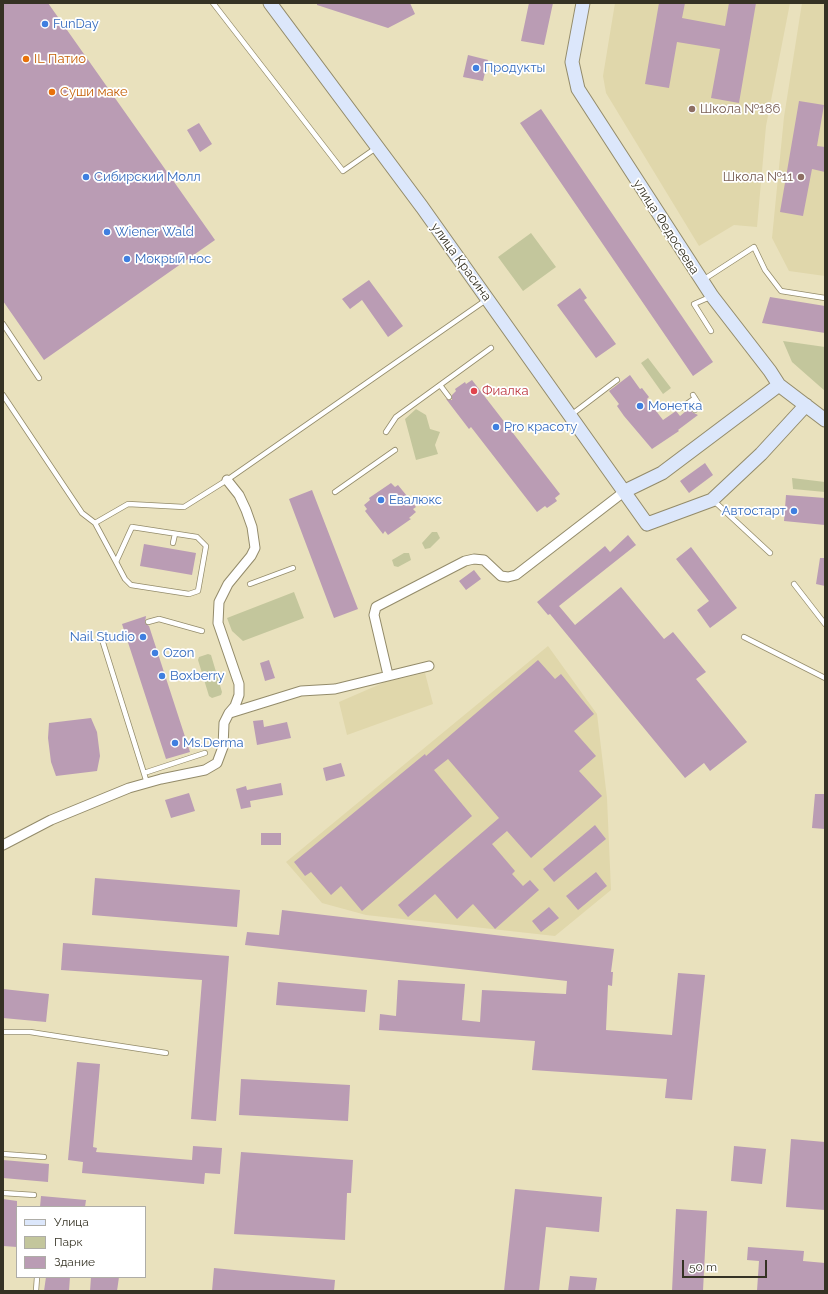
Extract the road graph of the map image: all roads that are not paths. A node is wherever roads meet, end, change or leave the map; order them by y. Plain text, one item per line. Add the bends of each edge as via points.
1 (213, 3) edge
2 (270, 3) edge
3 (583, 3) edge
4 (378, 147) junction
5 (701, 281) junction
6 (712, 296) junction
7 (825, 298) edge
8 (488, 299) junction
9 (3, 324) edge
10 (711, 331) dead end
11 (491, 348) dead end
12 (39, 378) dead end
13 (618, 380) dead end
14 (440, 385) junction
15 (779, 385) junction
16 (3, 395) edge
17 (449, 397) dead end
18 (806, 406) junction
19 (681, 408) dead end
20 (695, 410) dead end
21 (571, 415) junction
22 (825, 420) edge
23 (386, 432) dead end
24 (395, 450) dead end
25 (227, 480) junction
26 (625, 491) junction
27 (334, 492) dead end
28 (712, 500) junction
29 (95, 523) junction
30 (175, 534) junction
31 (174, 543) dead end
32 (770, 553) dead end
33 (116, 562) junction
34 (293, 568) dead end
35 (250, 584) dead end
36 (794, 584) dead end
37 (148, 622) dead end
38 (825, 624) edge
39 (202, 631) dead end
40 (100, 633) dead end
41 (744, 637) dead end
42 (429, 666) dead end
43 (388, 675) junction
44 (825, 678) edge
45 (229, 713) junction
46 (205, 753) dead end
47 (144, 773) junction
48 (147, 783) junction
49 (3, 845) edge
50 (3, 1032) edge
51 (166, 1054) dead end
52 (3, 1154) edge
53 (44, 1157) dead end
54 (3, 1193) edge
55 (34, 1195) dead end
56 (37, 1278) edge
57 (36, 1291) edge

1 - 4 lane via 343,171
2 - 4 street, улица Красина
3 - 5 street, улица Федосеева via 572,62 578,90
4 - 8 street, улица Красина
5 - 6 street, улица Федосеева
5 - 7 lane via 754,247 765,270 781,291
6 - 10 lane via 694,304
6 - 15 street, улица Федосеева
8 - 21 street, улица Красина
8 - 25 lane
9 - 12 lane
11 - 14 lane
13 - 21 lane
14 - 17 lane
14 - 23 lane via 396,417
15 - 18 street, улица Федосеева
15 - 26 street via 662,474
16 - 29 lane via 82,513
18 - 22 street, улица Федосеева
18 - 28 street via 761,454
19 - 20 lane via 694,396 700,406
21 - 26 street, улица Красина
24 - 27 lane
25 - 29 lane via 184,507 128,504
25 - 45 street via 239,495 246,510 255,548 222,593 217,613 220,631 239,684 240,695 236,706
26 - 28 street, улица Красина via 647,524
26 - 43 street via 516,575 501,576 484,560 470,560 376,607 374,615
28 - 32 lane
29 - 33 lane
30 - 31 lane
30 - 33 lane via 132,527
30 - 33 lane via 197,537 206,546 198,591 189,594 131,585
34 - 35 lane
36 - 38 lane
37 - 39 lane via 159,619
40 - 47 lane
41 - 44 lane
42 - 43 street
43 - 45 street via 335,689 301,691
45 - 48 street via 224,723 221,757 213,767
46 - 47 lane
47 - 48 lane
48 - 49 street via 51,820
50 - 51 lane via 30,1032
52 - 53 lane
54 - 55 lane
56 - 57 lane

